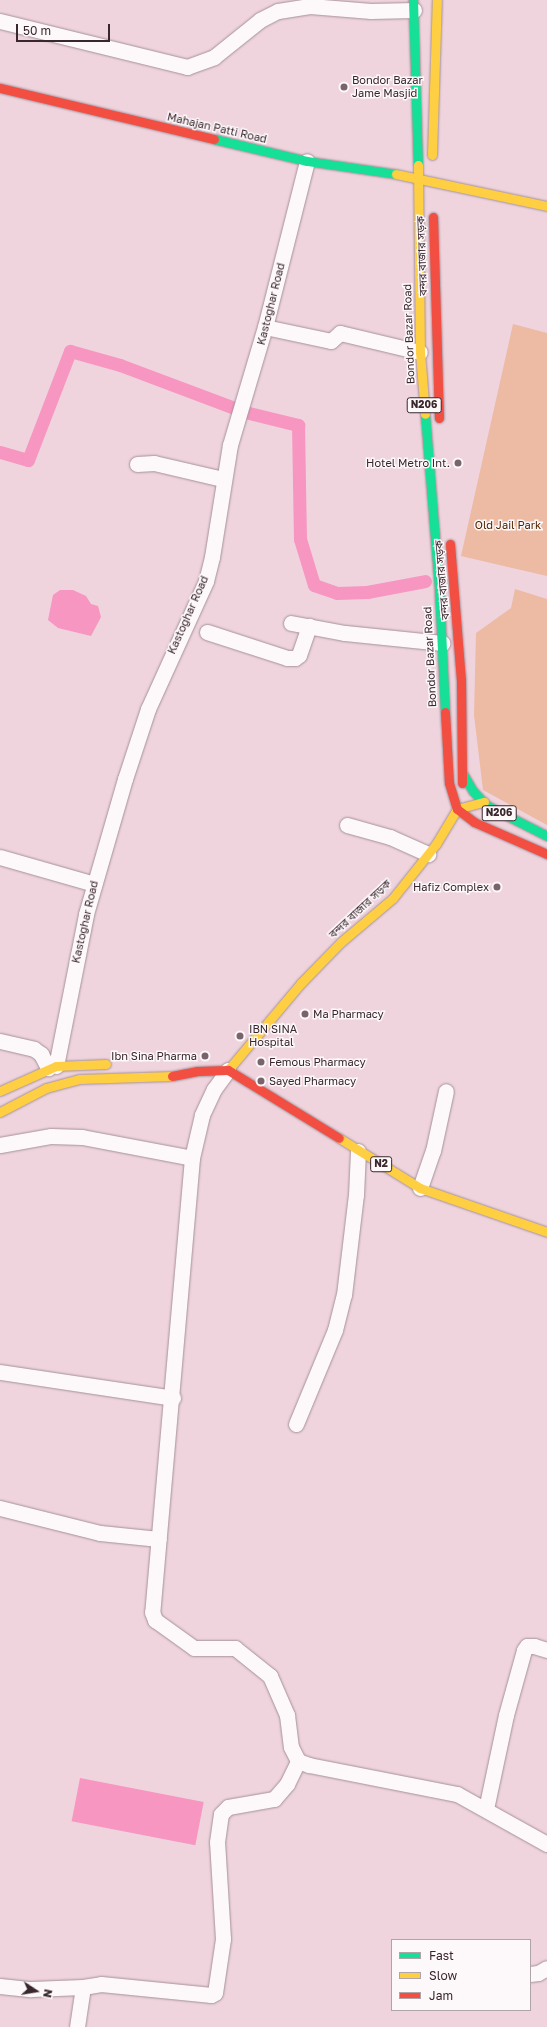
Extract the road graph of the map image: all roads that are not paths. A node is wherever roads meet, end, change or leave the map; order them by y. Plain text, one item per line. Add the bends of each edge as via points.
1 (437, 0) edge
2 (414, 5) edge
3 (0, 21) edge
4 (0, 88) edge
5 (306, 161) junction
6 (431, 176) junction
7 (417, 177) junction
8 (432, 204) dead end
9 (547, 206) edge
10 (265, 327) junction
11 (420, 352) junction
12 (440, 424) dead end
13 (137, 464) dead end
14 (223, 479) junction
15 (449, 532) dead end
16 (291, 623) dead end
17 (309, 626) junction
18 (207, 632) dead end
19 (442, 643) junction
20 (463, 774) junction
21 (484, 802) junction
22 (457, 809) junction
23 (347, 825) dead end
24 (454, 830) dead end
25 (443, 833) junction
26 (547, 836) edge
27 (428, 854) junction
28 (547, 854) edge
29 (0, 857) edge
30 (94, 884) junction
31 (0, 1041) edge
32 (118, 1064) dead end
33 (173, 1065) dead end
34 (52, 1067) junction
35 (228, 1070) junction
36 (198, 1071) junction
37 (0, 1091) edge
38 (446, 1091) dead end
39 (0, 1112) edge
40 (0, 1145) edge
41 (358, 1151) junction
42 (192, 1158) junction
43 (420, 1188) junction
44 (547, 1232) edge
45 (0, 1372) edge
46 (172, 1398) junction
47 (296, 1424) dead end
48 (0, 1508) edge
49 (159, 1539) junction
50 (547, 1650) edge
51 (298, 1761) junction
52 (486, 1809) junction
53 (547, 1844) edge
54 (547, 1968) edge
55 (531, 1974) edge
56 (0, 1986) edge
57 (83, 1987) junction
58 (77, 2027) edge

1 - 6 main road
2 - 3 street via 371,11 310,6 278,11 260,20 214,56 187,67
2 - 7 main road, Bondor Bazar Road / N206
4 - 5 main road, Mahajan Patti Road
5 - 7 main road, Mahajan Patti Road
5 - 10 street, Kastoghar Road
6 - 7 main road, Mahajan Patti Road
6 - 9 main road, Mahajan Patti Road
7 - 11 main road, Bondor Bazar Road / N206
8 - 12 main road, বন্দর বাজার সড়ক / N206
10 - 11 street via 331,341 340,333
10 - 14 street, Kastoghar Road via 230,445
11 - 19 main road, Bondor Bazar Road / N206
13 - 14 street via 154,463
14 - 30 street, Kastoghar Road via 217,534 206,581 148,709
15 - 20 main road, বন্দর বাজার সড়ক via 459,642
16 - 17 street
17 - 18 street via 299,655 295,658 287,658
17 - 19 street via 345,633
19 - 22 main road, Bondor Bazar Road / N206 via 449,783
20 - 21 main road, N206
20 - 22 main road, বন্দর বাজার সড়ক via 462,797
21 - 22 main road
21 - 26 main road, N206 via 505,816
22 - 25 main road, বন্দর বাজার সড়ক
22 - 28 main road, N206 via 470,824
23 - 27 street via 390,837
24 - 25 main road
25 - 27 main road, বন্দর বাজার সড়ক
27 - 35 main road, বন্দর বাজার সড়ক via 393,898 341,942 301,983
29 - 30 street
30 - 34 street, Kastoghar Road
31 - 34 street via 34,1049 42,1054
32 - 34 main road
33 - 36 main road
34 - 37 main road
35 - 36 main road
35 - 41 main road, N2
35 - 42 street via 214,1088 202,1115
36 - 39 main road via 172,1076 79,1079 46,1088
38 - 43 street via 433,1150
40 - 42 street via 51,1136 82,1137
41 - 43 main road, N2
41 - 47 street via 356,1195 344,1295 335,1330
42 - 46 street
43 - 44 main road, N2
45 - 46 street
46 - 49 street
48 - 49 street via 100,1533
49 - 51 street via 152,1612 155,1620 194,1648 236,1648 270,1676 287,1715 291,1747
50 - 52 street via 534,1646 527,1646 524,1650
51 - 52 street via 457,1794
51 - 57 street via 287,1784 274,1799 228,1807 221,1814 218,1842 223,1939 215,1993 211,1995 101,1984
52 - 53 street
54 - 55 street
56 - 57 street via 31,1989
57 - 58 street

